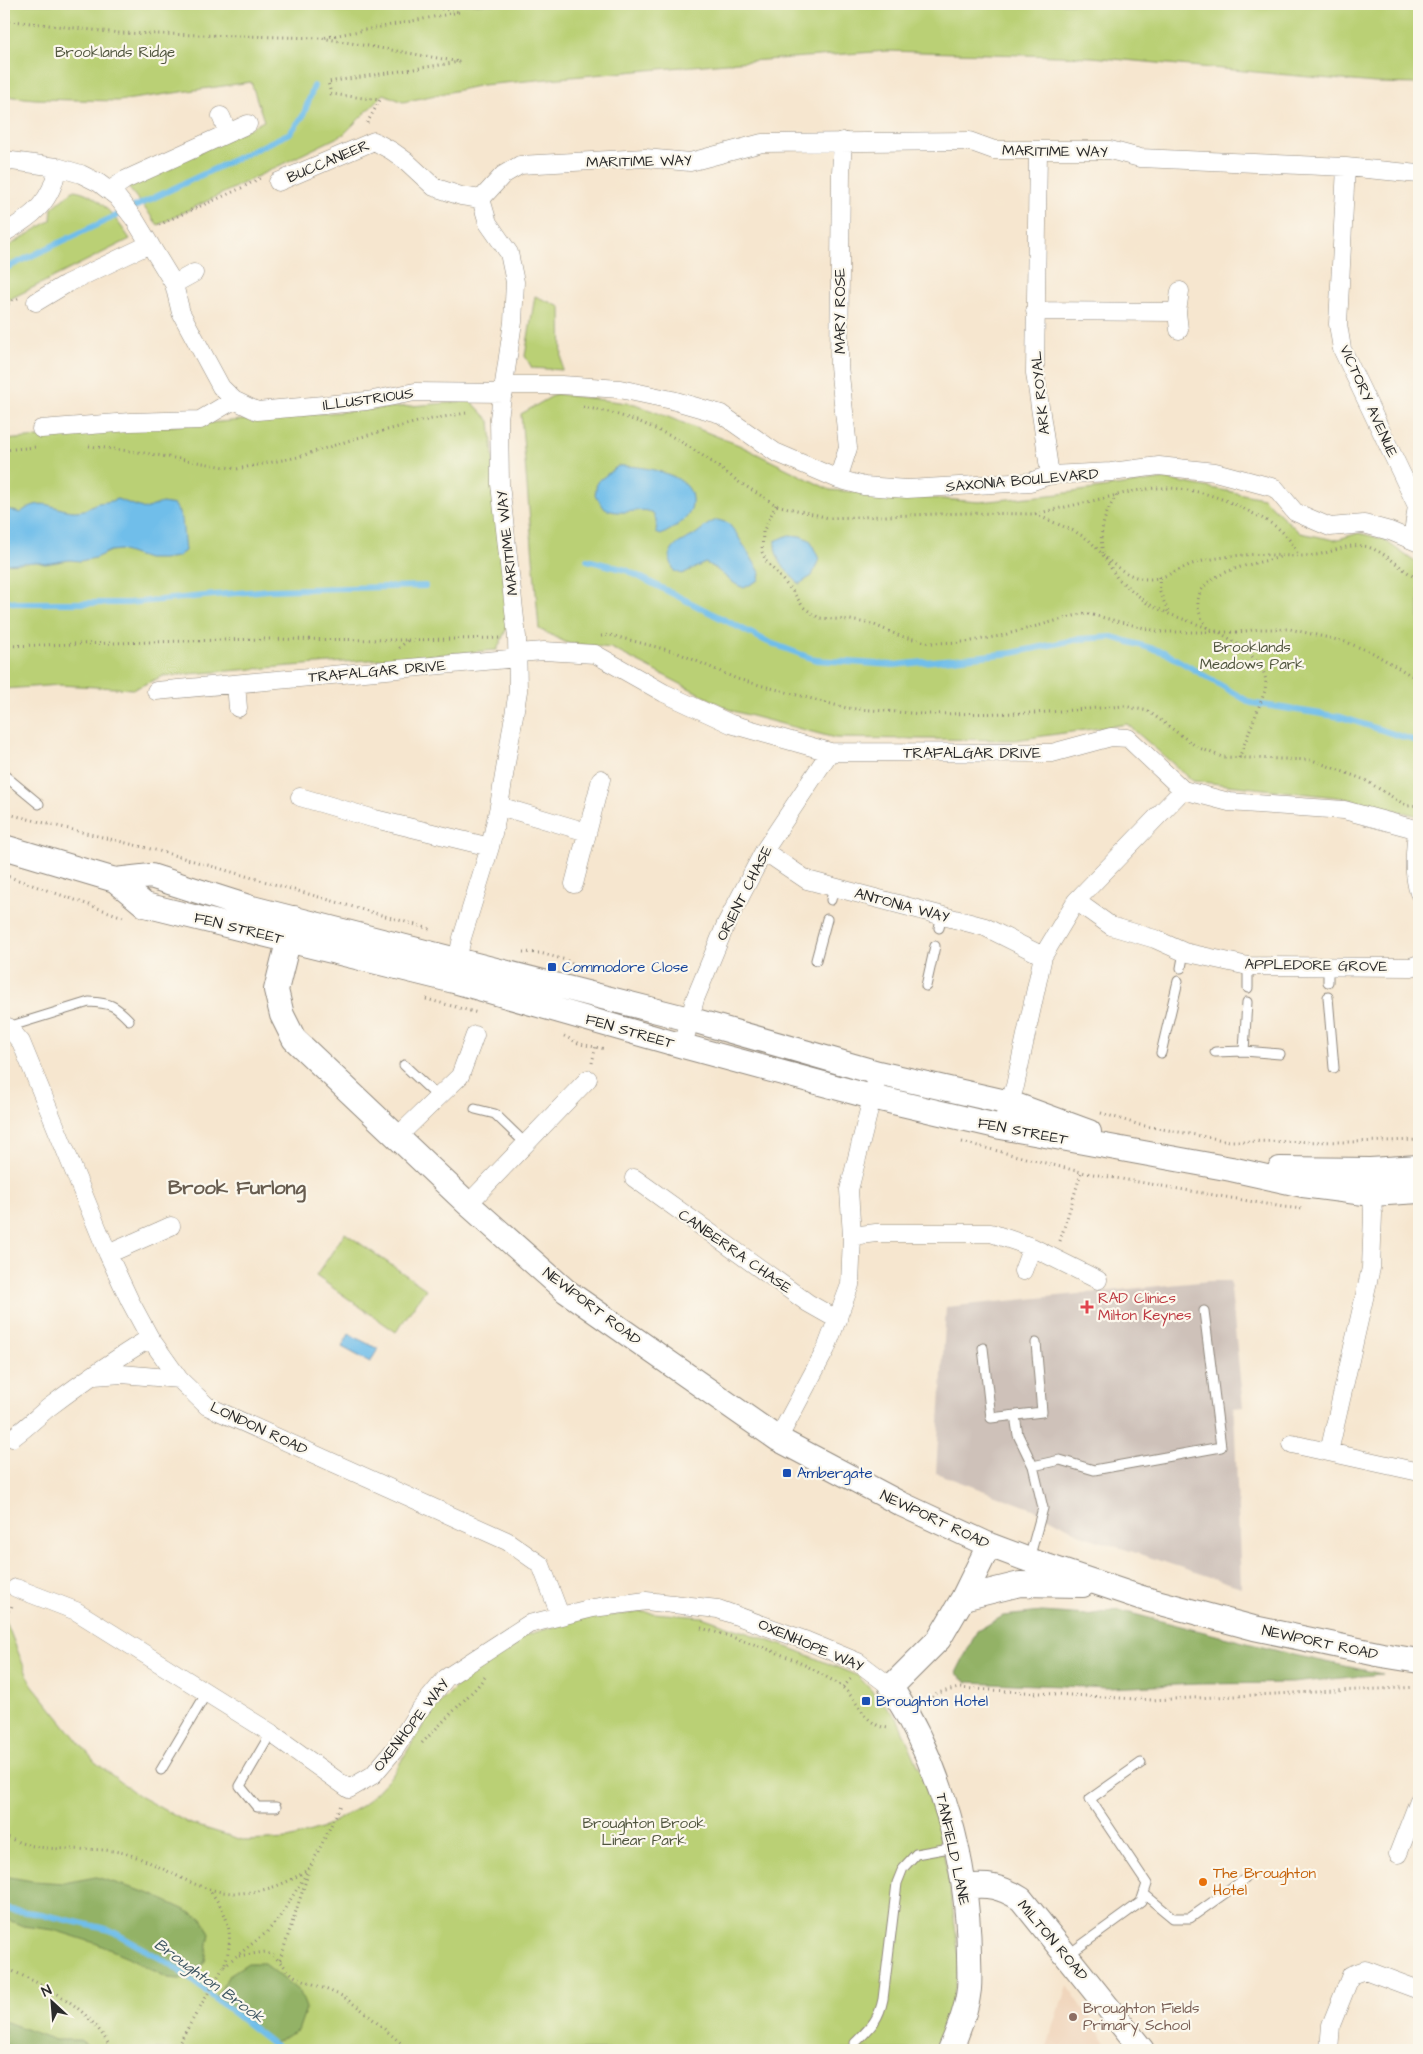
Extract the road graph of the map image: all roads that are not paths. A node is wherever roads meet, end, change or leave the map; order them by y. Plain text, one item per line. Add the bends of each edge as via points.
1 (221, 116) dead end
2 (248, 124) dead end
3 (228, 133) junction
4 (843, 141) junction
5 (1038, 150) junction
6 (4, 160) edge
7 (57, 167) junction
8 (1346, 167) junction
9 (1419, 174) edge
10 (272, 178) road end
11 (113, 194) junction
12 (481, 199) junction
13 (143, 232) junction
14 (4, 233) edge
15 (194, 273) dead end
16 (174, 284) junction
17 (1180, 291) dead end
18 (28, 300) road end
19 (1035, 311) junction
20 (1177, 312) junction
21 (1179, 330) dead end
22 (504, 389) junction
23 (234, 400) junction
24 (41, 438) road end
25 (1050, 474) junction
26 (838, 479) junction
27 (1416, 542) edge
28 (518, 650) junction
29 (236, 684) junction
30 (156, 691) dead end
31 (238, 708) dead end
32 (830, 752) junction
33 (4, 775) edge
34 (601, 779) dead end
35 (1183, 790) junction
36 (300, 797) dead end
37 (39, 804) dead end
38 (499, 806) junction
39 (1418, 830) edge
40 (587, 832) junction
41 (4, 847) edge
42 (490, 847) junction
43 (764, 852) junction
44 (574, 884) dead end
45 (1419, 893) edge
46 (1076, 901) junction
47 (827, 919) dead end
48 (291, 929) junction
49 (935, 946) dead end
50 (1043, 956) junction
51 (816, 960) dead end
52 (1419, 964) edge
53 (1248, 966) junction
54 (455, 970) junction
55 (1178, 981) dead end
56 (926, 986) dead end
57 (1248, 988) dead end
58 (1328, 997) dead end
59 (1247, 1002) dead end
60 (689, 1019) junction
61 (129, 1020) dead end
62 (6, 1026) edge
63 (475, 1035) dead end
64 (683, 1046) junction
65 (1244, 1051) junction
66 (1215, 1052) dead end
67 (1161, 1053) dead end
68 (1280, 1054) dead end
69 (404, 1065) dead end
70 (1334, 1068) dead end
71 (878, 1073) junction
72 (588, 1080) dead end
73 (872, 1096) junction
74 (438, 1097) junction
75 (1010, 1103) junction
76 (475, 1109) dead end
77 (1001, 1128) junction
78 (397, 1137) junction
79 (526, 1144) junction
80 (1156, 1156) junction
81 (1419, 1166) edge
82 (1231, 1169) junction
83 (1370, 1170) junction
84 (634, 1178) dead end
85 (1419, 1191) edge
86 (1372, 1194) junction
87 (468, 1204) junction
88 (171, 1226) dead end
89 (852, 1236) junction
90 (1032, 1248) junction
91 (108, 1254) junction
92 (1023, 1271) dead end
93 (1098, 1280) dead end
94 (1204, 1311) dead end
95 (838, 1320) junction
96 (150, 1338) junction
97 (1036, 1344) dead end
98 (983, 1348) dead end
99 (94, 1376) junction
100 (179, 1379) junction
101 (1015, 1416) junction
102 (12, 1438) dead end
103 (778, 1439) junction
104 (1292, 1444) dead end
105 (1329, 1452) junction
106 (1034, 1466) junction
107 (1419, 1472) edge
108 (989, 1544) junction
109 (1029, 1560) junction
110 (1102, 1585) junction
111 (16, 1588) dead end
112 (963, 1598) junction
113 (560, 1616) junction
114 (1419, 1661) edge
115 (891, 1687) junction
116 (206, 1694) junction
117 (270, 1733) junction
118 (1141, 1763) dead end
119 (161, 1770) dead end
120 (1419, 1800) edge
121 (276, 1807) dead end
122 (955, 1847) junction
123 (1398, 1854) dead end
124 (1245, 1879) dead end
125 (964, 1886) junction
126 (1144, 1894) junction
127 (1068, 1955) junction
128 (1419, 1990) edge
129 (855, 2042) dead end
130 (950, 2050) edge
131 (1142, 2050) edge
132 (1329, 2050) edge

1 - 3 street
2 - 3 street
3 - 11 street via 125,180
4 - 5 street, MARITIME WAY via 969,141 994,150
4 - 12 street, MARITIME WAY via 762,143 690,162 645,158 520,166 503,174
4 - 26 street, MARY ROSE via 840,366 848,448
5 - 8 street, MARITIME WAY via 1110,150 1140,158
5 - 19 street, ARK ROYAL
6 - 7 street, ILLUSTRIOUS
7 - 11 street, ILLUSTRIOUS via 99,182
7 - 14 street via 51,191 42,204 32,215
8 - 9 street, MARITIME WAY
8 - 27 street, VICTORY AVENUE via 1338,324 1342,349 1417,506
10 - 12 street, BUCCANEER via 374,141 399,156 434,187
11 - 13 street, ILLUSTRIOUS
12 - 22 street, MARITIME WAY via 488,223 509,253 515,282
13 - 16 street, ILLUSTRIOUS
13 - 18 street via 66,284
15 - 16 street
16 - 23 street, ILLUSTRIOUS via 181,313 222,387
17 - 20 street
19 - 20 street
19 - 25 street, ARK ROYAL via 1035,373
20 - 21 street
22 - 23 street, ILLUSTRIOUS via 415,392 367,401 257,411
22 - 26 street, SAXONIA BOULEVARD via 562,386 620,389 688,405 721,414 775,452
22 - 28 street, MARITIME WAY via 499,418 500,484
23 - 24 street via 200,420 130,422
25 - 26 street, SAXONIA BOULEVARD via 1030,482 907,489 864,486
25 - 27 street, SAXONIA BOULEVARD via 1159,466 1215,472 1275,488 1295,512 1330,527 1364,524 1390,530
28 - 29 street, TRAFALGAR DRIVE via 372,671
28 - 32 street, TRAFALGAR DRIVE via 596,654 664,693 731,724
28 - 38 street via 518,691
29 - 30 street, TRAFALGAR DRIVE
29 - 31 street
32 - 35 street, TRAFALGAR DRIVE via 1052,753 1112,737 1128,738
32 - 43 street, ORIENT CHASE
33 - 37 lane
34 - 40 street
35 - 39 street, TRAFALGAR DRIVE via 1228,802 1344,810
35 - 46 street
36 - 42 street
38 - 40 street
38 - 42 street
39 - 45 street via 1414,856
40 - 44 street
41 - 48 street, FEN STREET via 115,880 145,905
42 - 54 street
43 - 50 street, ANTONIA WAY via 833,894 941,922 985,927
43 - 60 street, ORIENT CHASE via 726,924
46 - 50 street
46 - 53 street, APPLEDORE GROVE via 1111,926 1155,939 1183,960
47 - 51 lane
48 - 54 street, FEN STREET
48 - 78 street, NEWPORT ROAD via 276,990 282,1015 294,1039
49 - 56 lane
50 - 75 street
52 - 53 street, APPLEDORE GROVE via 1328,974
53 - 57 lane
54 - 60 street, FEN STREET
54 - 64 street, FEN STREET
55 - 67 lane
58 - 70 lane
59 - 65 lane
60 - 64 street, ORIENT CHASE
60 - 71 street, FEN STREET
61 - 62 lane via 118,1008 89,1002
62 - 91 street, LONDON ROAD via 22,1042
63 - 74 street via 460,1076
64 - 73 street, FEN STREET
65 - 66 lane
65 - 68 lane
69 - 74 lane
71 - 73 street
71 - 75 street, FEN STREET
72 - 79 street
73 - 77 street, FEN STREET
73 - 89 street via 849,1190
74 - 78 street
75 - 77 street
75 - 80 street, FEN STREET
76 - 79 lane via 495,1114
77 - 80 street, FEN STREET
78 - 87 street, NEWPORT ROAD
79 - 87 street
80 - 82 street, FEN STREET
81 - 83 street, FEN STREET
82 - 83 street, FEN STREET
82 - 86 street, FEN STREET via 1303,1185
83 - 86 street
84 - 95 street, CANBERRA CHASE via 800,1297
85 - 86 street, FEN STREET
86 - 105 street via 1371,1268
87 - 103 street, NEWPORT ROAD via 566,1291
88 - 91 street
89 - 90 street via 991,1233
89 - 95 street via 850,1285
90 - 92 street
90 - 93 street
91 - 96 street, LONDON ROAD
94 - 106 lane via 1221,1447 1094,1470 1060,1460
95 - 103 street
96 - 99 street
96 - 100 street, LONDON ROAD
97 - 101 lane via 1042,1412
98 - 101 lane via 991,1418
99 - 100 street via 122,1374
99 - 102 street
100 - 113 street, LONDON ROAD via 207,1406 508,1541 541,1564
101 - 106 lane via 1018,1435
103 - 108 street, NEWPORT ROAD via 901,1504
104 - 105 street
105 - 107 street
106 - 109 lane via 1043,1508
108 - 109 street, NEWPORT ROAD
108 - 112 street
109 - 110 street, NEWPORT ROAD
110 - 112 street via 1020,1584
110 - 114 street, NEWPORT ROAD via 1254,1628
111 - 116 street via 76,1612
112 - 115 street via 939,1639
113 - 115 street, OXENHOPE WAY via 593,1608 646,1602 718,1608 858,1662
113 - 117 street, OXENHOPE WAY via 529,1624 446,1678 373,1775 349,1789
115 - 122 street, TANFIELD LANE via 914,1714 943,1798
116 - 117 street
116 - 119 lane
117 - 121 lane via 240,1786 257,1807
118 - 126 lane via 1090,1799 1147,1884
120 - 123 street
122 - 125 street, TANFIELD LANE
122 - 129 lane via 916,1854 903,1868 897,1884 880,2014
124 - 126 lane via 1190,1918 1173,1918
125 - 127 street, MILTON ROAD via 986,1884 1021,1898
125 - 130 street, TANFIELD LANE via 969,1932 969,1990
126 - 127 lane via 1141,1902
127 - 131 street, MILTON ROAD
128 - 132 street via 1365,1970 1351,1976 1331,2025

